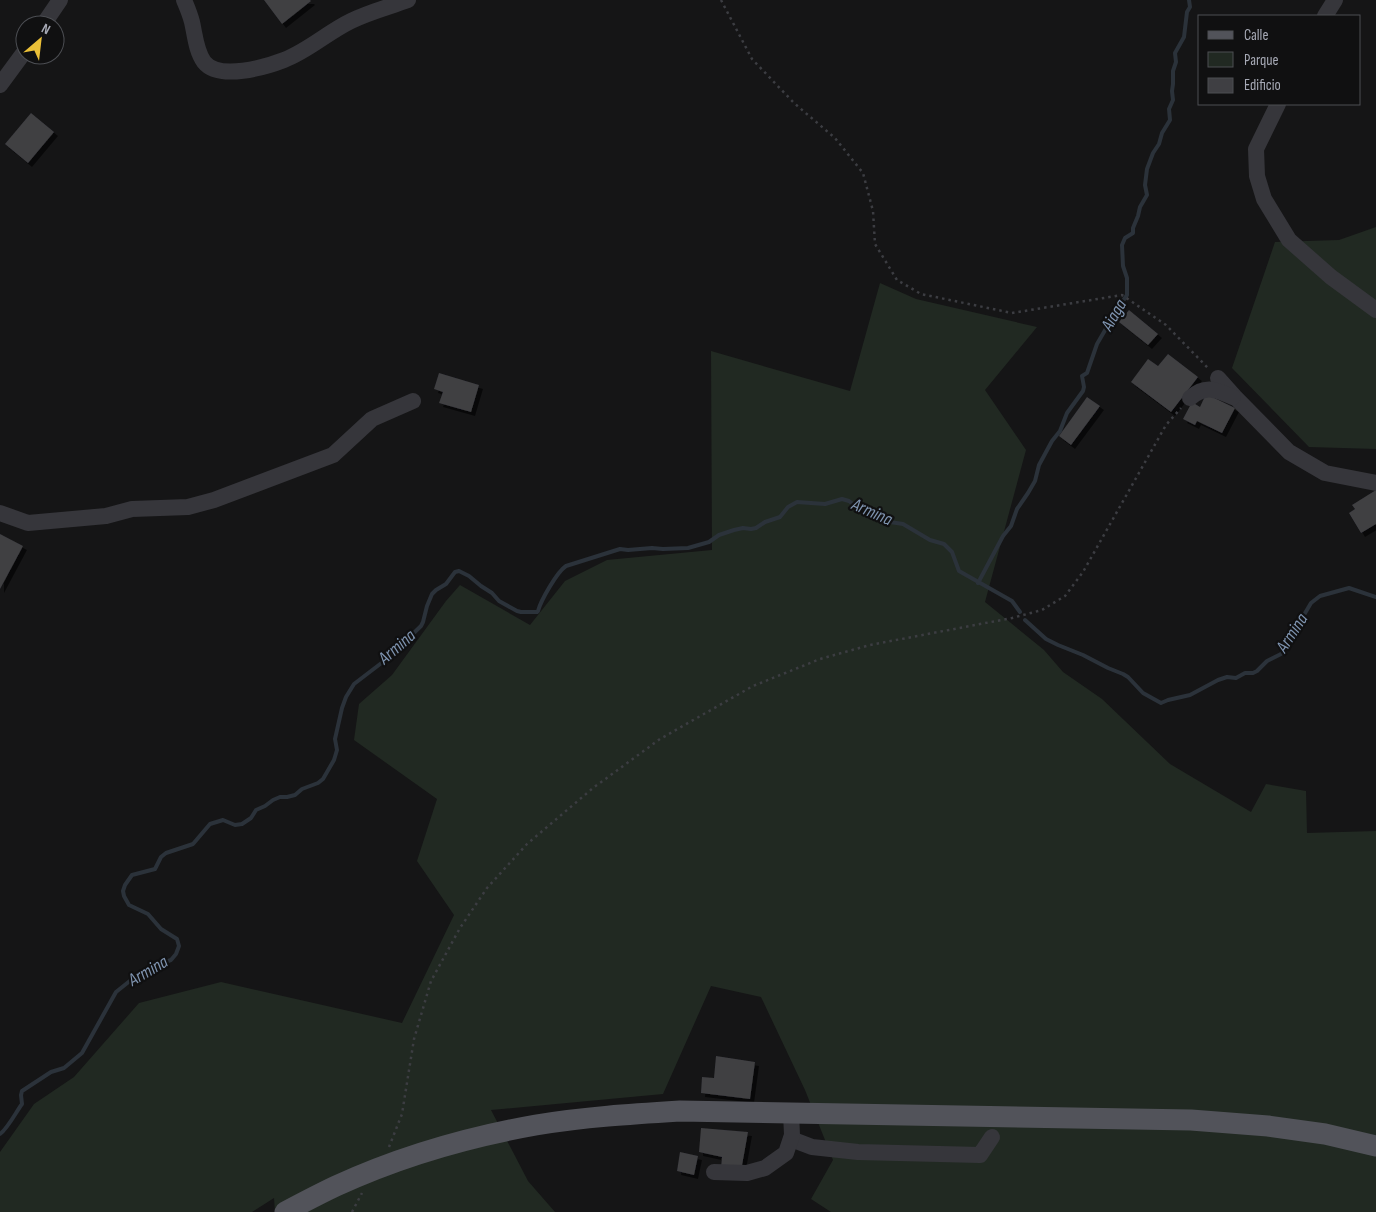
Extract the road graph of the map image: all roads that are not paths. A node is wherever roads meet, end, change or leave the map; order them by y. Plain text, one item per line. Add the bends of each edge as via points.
1 (60, 0) edge
2 (184, 0) edge
3 (408, 0) edge
4 (1335, 0) edge
5 (50, 15) edge
6 (1326, 15) edge
7 (15, 65) edge
8 (0, 85) edge
9 (1278, 105) edge
10 (1376, 310) edge
11 (1218, 378) road end
12 (1235, 397) junction
13 (1190, 398) road end
14 (413, 401) dead end
15 (1376, 483) edge
16 (0, 513) edge
17 (791, 1113) junction
18 (992, 1137) dead end
19 (791, 1139) junction
20 (1376, 1146) edge
21 (714, 1172) dead end
22 (285, 1212) edge

1 - 5 street
2 - 3 street via 205,63 220,71 241,72 285,60 348,22
4 - 6 street
7 - 8 street
9 - 10 street via 1256,149 1264,199 1289,240
11 - 12 street
12 - 13 street via 1211,389 1198,391
12 - 15 street via 1289,452 1325,473
14 - 16 street via 372,419 333,455 197,505 132,509 106,516 28,523
17 - 19 street
17 - 20 main road via 1191,1120 1326,1134
17 - 22 main road via 680,1111 600,1116 536,1125 473,1138 420,1154 336,1186
18 - 19 street via 980,1155 858,1152 812,1147
19 - 21 street via 786,1153 765,1168 747,1173

